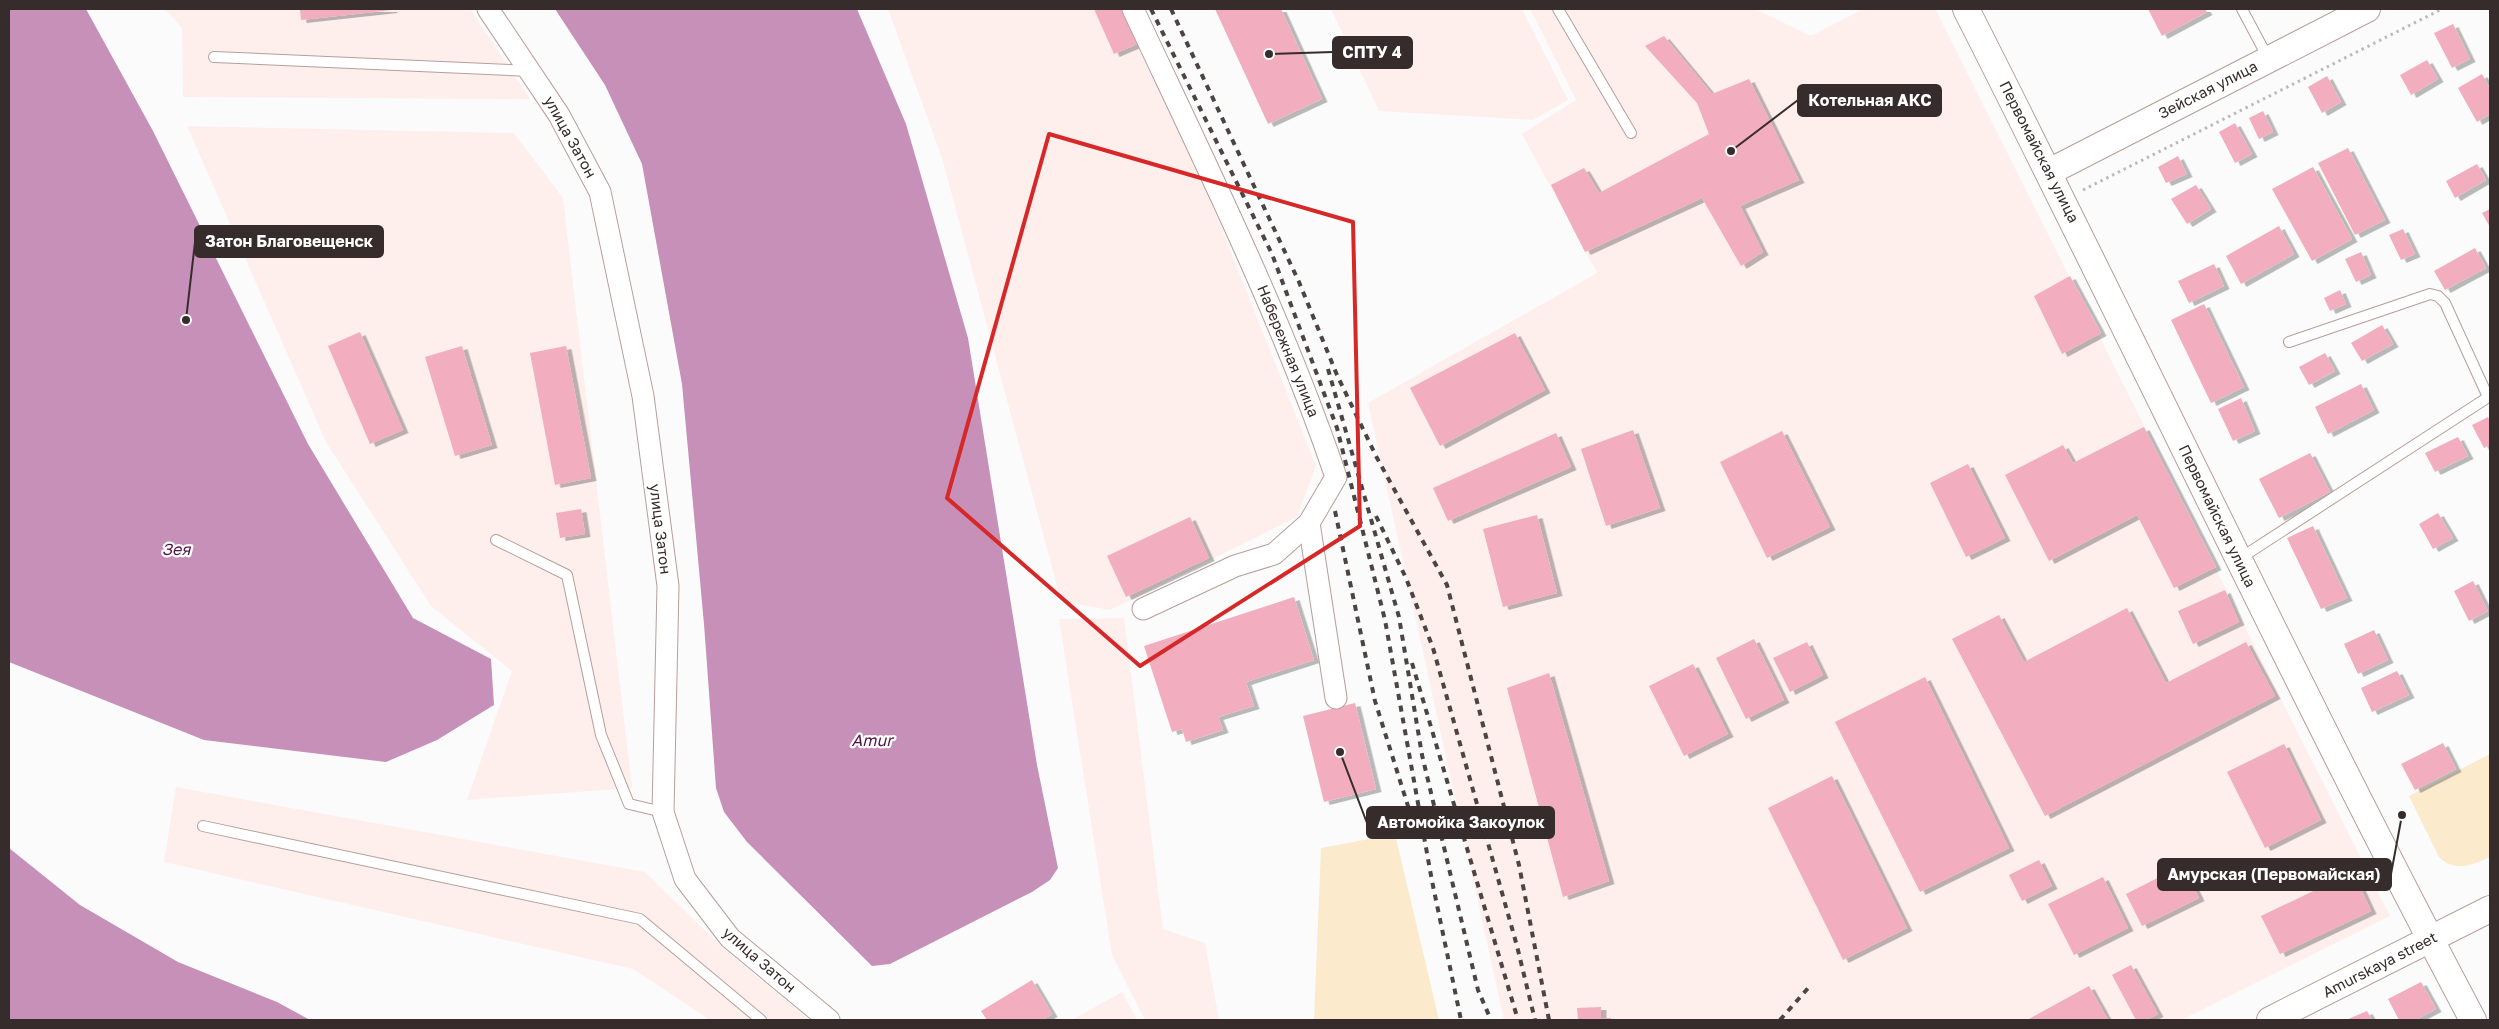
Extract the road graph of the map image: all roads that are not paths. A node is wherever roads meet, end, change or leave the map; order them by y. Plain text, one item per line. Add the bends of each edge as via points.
1 (488, 9) edge
2 (1132, 9) edge
3 (1558, 9) edge
4 (1966, 9) edge
5 (2242, 9) edge
6 (2368, 9) edge
7 (214, 58) dead end
8 (2269, 59) junction
9 (530, 71) junction
10 (1630, 133) dead end
11 (2049, 172) junction
12 (2289, 342) dead end
13 (2489, 397) edge
14 (1309, 523) junction
15 (496, 540) dead end
16 (2238, 560) junction
17 (1143, 609) dead end
18 (1336, 698) dead end
19 (663, 812) junction
20 (203, 826) dead end
21 (2490, 908) edge
22 (2430, 940) junction
23 (761, 1020) edge
24 (829, 1020) edge
25 (2270, 1020) edge
26 (2473, 1020) edge

1 - 9 street, улица Затон
2 - 14 street, Набережная улица via 1251,258 1336,477
3 - 10 lane
4 - 11 street, Первомайская улица
5 - 8 lane
6 - 8 street, Зейская улица
7 - 9 lane
8 - 11 street, Зейская улица
9 - 19 street, улица Затон via 560,115 600,192 643,396 668,586
11 - 16 street, Первомайская улица
12 - 13 lane via 2430,294 2438,296 2445,304
13 - 16 lane
14 - 17 street, Набережная улица via 1274,554 1235,566
14 - 18 street
15 - 19 lane via 567,575 601,735 629,804
16 - 22 street, Первомайская улица
19 - 24 street, улица Затон via 684,879 730,938
20 - 23 lane via 640,919
21 - 22 street, Amurskaya street
22 - 25 street, Amurskaya street
22 - 26 street, Первомайская улица

